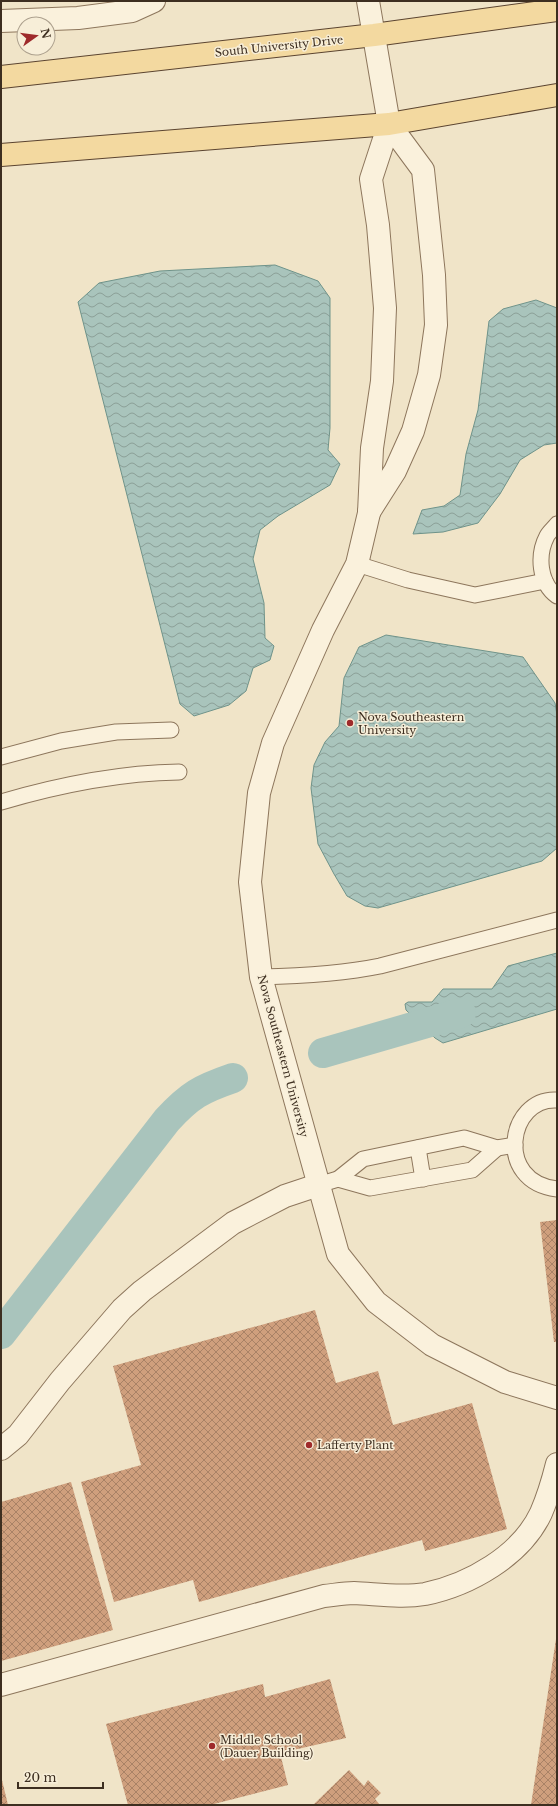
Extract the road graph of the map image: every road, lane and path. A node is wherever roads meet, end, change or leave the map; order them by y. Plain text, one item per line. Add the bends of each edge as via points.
1 (154, 1) edge
2 (368, 1) edge
3 (557, 10) edge
4 (1, 21) edge
5 (374, 35) junction
6 (1, 77) edge
7 (557, 96) edge
8 (389, 124) junction
9 (1, 155) edge
10 (368, 513) junction
11 (557, 524) edge
12 (356, 564) junction
13 (545, 581) junction
14 (557, 596) edge
15 (171, 730) dead end
16 (1, 757) edge
17 (179, 772) dead end
18 (1, 802) edge
19 (557, 920) edge
20 (261, 977) junction
21 (557, 1100) edge
22 (514, 1145) junction
23 (418, 1148) junction
24 (497, 1148) junction
25 (338, 1179) junction
26 (423, 1179) junction
27 (318, 1185) junction
28 (557, 1189) edge
29 (557, 1398) edge
30 (1, 1449) edge
31 (557, 1464) edge
32 (1, 1685) edge

1 - 4 street via 132,11 78,18
2 - 5 street
3 - 5 main road, South University Drive
5 - 6 main road, South University Drive
5 - 8 street
7 - 8 main road
8 - 9 main road
8 - 10 street, Nova Southeastern University via 371,179 385,308 382,381 372,448
8 - 10 street, Nova Southeastern University via 423,170 434,275 436,324 429,375 413,431 395,471
10 - 12 street, Nova Southeastern University
11 - 13 lane via 547,536 542,550 541,566
12 - 13 lane via 408,580 475,595
12 - 20 street, Nova Southeastern University via 323,630 273,743 259,793 250,882
13 - 14 lane
15 - 16 lane via 116,732 61,741
17 - 18 lane via 140,772 44,789
19 - 20 lane via 380,966 294,976
20 - 27 street, Nova Southeastern University
21 - 22 lane via 539,1104 527,1113 518,1126
22 - 24 lane
22 - 28 lane via 521,1168 530,1179 542,1186
23 - 24 lane via 464,1138
23 - 25 lane via 363,1159
23 - 26 lane
24 - 26 lane via 472,1170
25 - 26 lane via 370,1188
25 - 27 lane
27 - 29 street, Nova Southeastern University via 338,1254 376,1302 432,1345 505,1382
27 - 30 street via 285,1196 233,1223 142,1291 107,1325 18,1435
31 - 32 street via 540,1514 520,1543 493,1566 463,1583 424,1594 353,1593 324,1596

